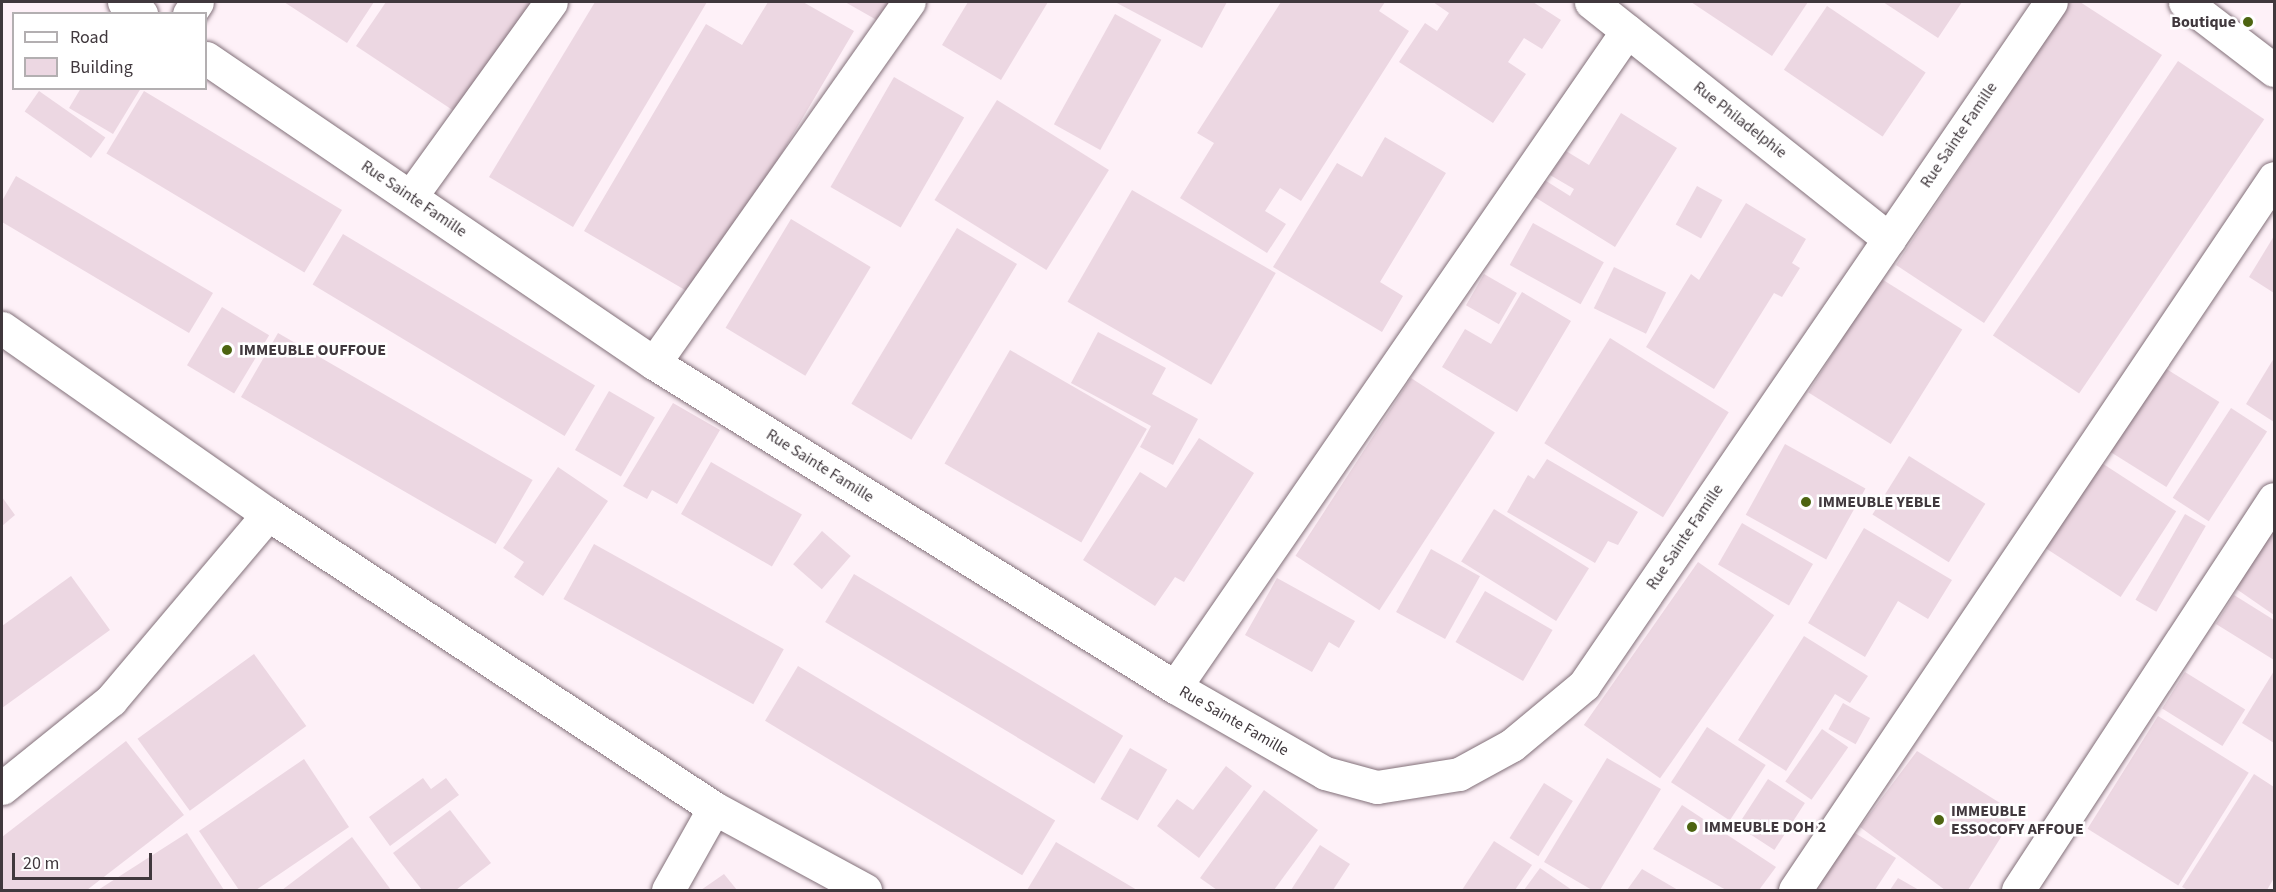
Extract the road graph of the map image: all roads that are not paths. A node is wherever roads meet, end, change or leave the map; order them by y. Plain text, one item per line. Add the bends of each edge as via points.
1 (124, 2) edge
2 (551, 2) edge
3 (909, 2) edge
4 (1591, 2) edge
5 (2051, 2) edge
6 (2185, 2) edge
7 (138, 12) edge
8 (1627, 31) junction
9 (207, 59) edge
10 (2274, 70) edge
11 (2274, 178) edge
12 (411, 196) junction
13 (1889, 239) junction
14 (2, 328) edge
15 (654, 363) junction
16 (2274, 499) edge
17 (268, 514) junction
18 (1175, 687) junction
19 (2, 788) edge
20 (714, 808) junction
21 (668, 891) edge
22 (865, 891) edge
23 (1794, 891) edge
24 (2018, 891) edge

1 - 7 street
2 - 12 street
3 - 15 street
4 - 8 street, Rue Philadelphie
5 - 13 street, Rue Sainte Famille
6 - 10 street
8 - 13 street, Rue Philadelphie
8 - 18 street
9 - 12 street, Rue Sainte Famille
11 - 23 street
12 - 15 street, Rue Sainte Famille
13 - 18 street, Rue Sainte Famille via 1584,685 1512,745 1459,774 1377,787 1325,773
14 - 17 street
15 - 18 street, Rue Sainte Famille
16 - 24 street
17 - 19 street via 111,700
17 - 20 street
20 - 21 street
20 - 22 street

